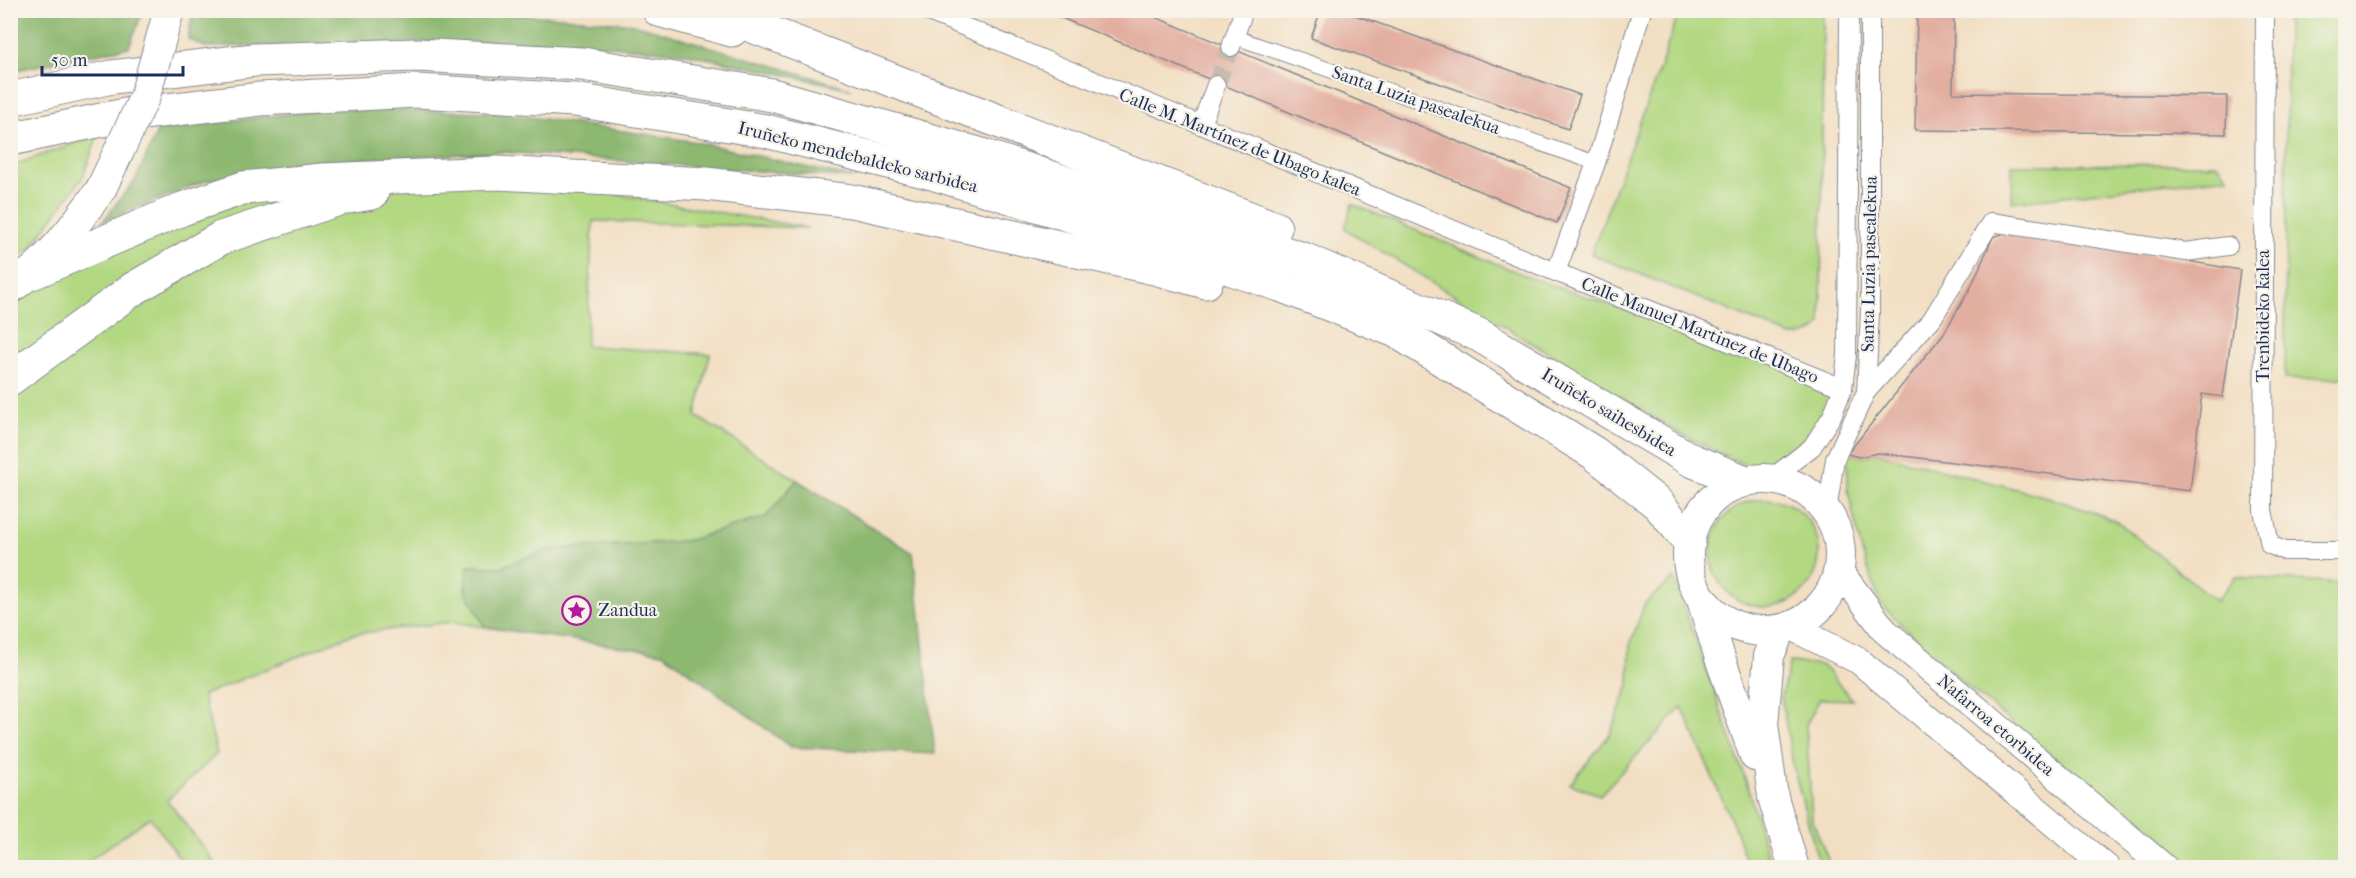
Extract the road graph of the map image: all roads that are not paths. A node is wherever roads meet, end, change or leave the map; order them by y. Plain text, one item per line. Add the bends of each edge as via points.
1 (169, 10) edge
2 (659, 10) edge
3 (711, 10) edge
4 (924, 10) edge
5 (1244, 10) edge
6 (1642, 10) edge
7 (1850, 10) edge
8 (1870, 10) edge
9 (2265, 10) edge
10 (1233, 42) joint
11 (888, 80) junction
12 (1216, 85) tunnel mouth
13 (10, 99) edge
14 (1201, 125) junction
15 (10, 139) edge
16 (1596, 163) junction
17 (496, 173) junction
18 (2229, 246) dead end
19 (1556, 272) junction
20 (21, 281) edge
21 (1479, 335) junction
22 (10, 380) edge
23 (1843, 388) junction
24 (1490, 389) junction
25 (1866, 392) junction
26 (1758, 480) junction
27 (1827, 511) junction
28 (1689, 541) junction
29 (2346, 551) edge
30 (1839, 570) junction
31 (1703, 603) junction
32 (1786, 628) junction
33 (1773, 797) junction
34 (1794, 867) edge
35 (2107, 867) edge
36 (2165, 867) edge

1 - 20 highway, bridge via 145,96 101,189 62,243
2 - 11 highway
3 - 11 highway
4 - 14 street, Calle M. Martínez de Ubago kalea
5 - 10 street
6 - 16 street
7 - 23 street, Santa Luzia pasealekua via 1847,355
8 - 25 street, Santa Luzia pasealekua via 1870,312
9 - 29 street, Trenbideko kalea via 2263,510 2270,545 2285,551
10 - 16 street, Santa Luzia pasealekua
11 - 21 highway via 1330,249 1430,294
12 - 14 street
13 - 21 highway, Iruñeko mendebaldeko sarbidea via 112,77 254,60 418,55 582,64 772,95 975,153 1303,259
14 - 19 street, Calle M. Martínez de Ubago kalea
15 - 24 highway, Iruñeko mendebaldeko sarbidea via 126,115 260,99 417,91 576,100 766,130 932,173 1280,285 1396,331
16 - 19 street
17 - 20 highway via 322,180 243,188 182,209
17 - 22 highway via 342,198 220,238 133,289
17 - 24 highway via 705,184 852,201 1158,269 1288,304 1392,344
18 - 25 street, Trenbideko kalea via 2186,252 1991,222 1932,319
19 - 23 street, Calle Manuel Martinez de Ubago
21 - 26 highway, Iruñeko saihesbidea via 1691,460
23 - 26 street, Santa Luzia pasealekua via 1832,416 1812,447
24 - 28 highway via 1594,453 1658,504
25 - 27 street, Santa Luzia pasealekua via 1835,459
26 - 27 highway via 1793,484 1812,495
26 - 28 highway via 1724,489 1707,503 1695,521
27 - 30 highway via 1836,529
28 - 31 highway via 1688,566
30 - 32 highway via 1830,594 1814,614
30 - 36 main road, Nafarroa etorbidea via 1885,631
31 - 32 highway via 1738,628 1756,632
31 - 33 highway
32 - 33 highway via 1769,656 1763,724
32 - 35 main road via 1860,661
33 - 34 highway

